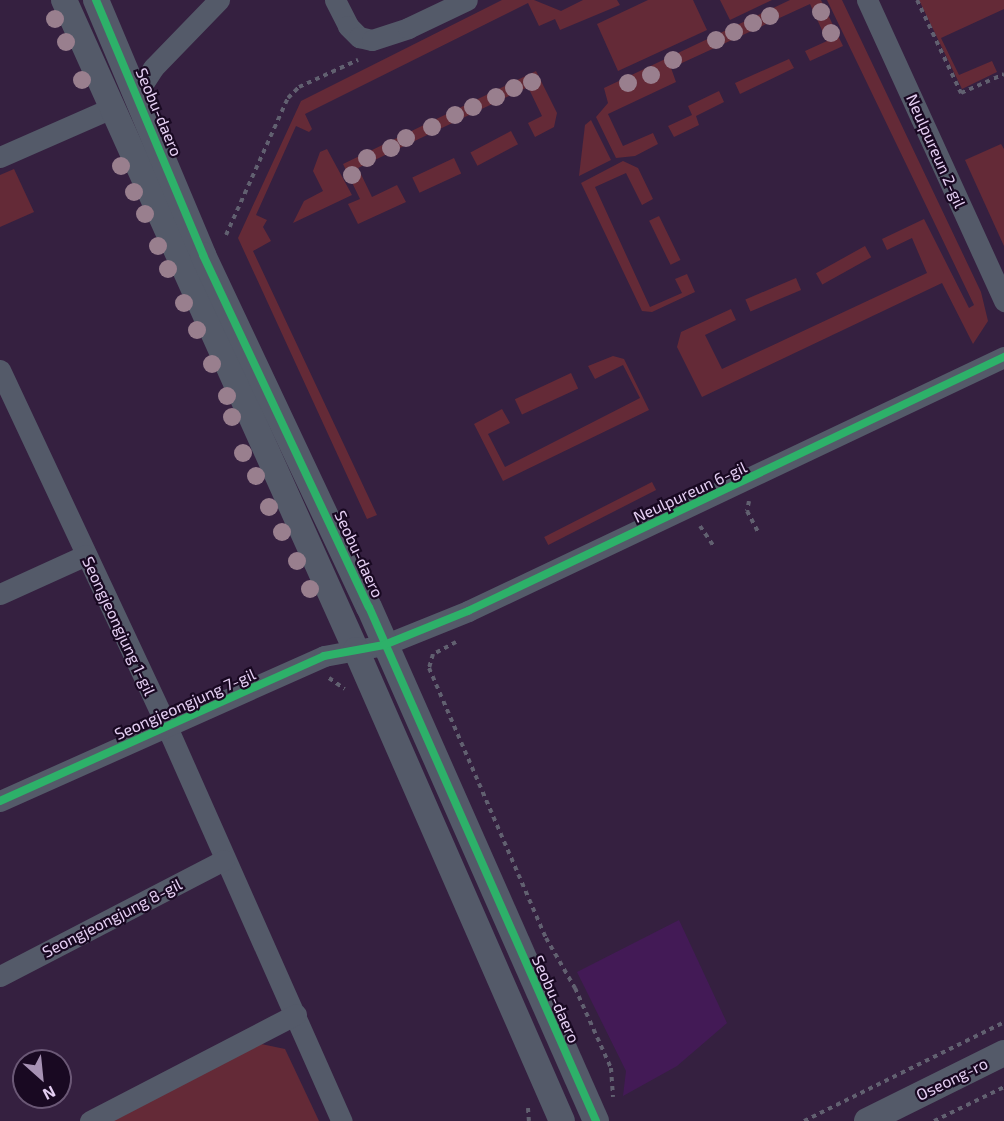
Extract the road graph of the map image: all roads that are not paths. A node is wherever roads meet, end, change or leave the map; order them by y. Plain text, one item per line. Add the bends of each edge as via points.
1 (64, 0) edge
2 (96, 0) edge
3 (219, 0) edge
4 (335, 0) edge
5 (467, 0) edge
6 (867, 0) edge
7 (137, 93) junction
8 (114, 107) junction
9 (0, 157) edge
10 (1004, 301) edge
11 (1004, 357) edge
12 (0, 370) edge
13 (5, 393) edge
14 (86, 555) junction
15 (0, 594) edge
16 (384, 645) junction
17 (356, 650) junction
18 (166, 727) junction
19 (0, 801) edge
20 (224, 860) junction
21 (0, 976) edge
22 (296, 1014) junction
23 (1004, 1053) edge
24 (90, 1121) edge
25 (342, 1121) edge
26 (562, 1121) edge
27 (596, 1121) edge
28 (867, 1121) edge

1 - 8 street
2 - 7 street, Seobu-daero
3 - 7 street via 153,68
4 - 5 street via 348,26 359,37 372,40
6 - 10 street, Neulpureun 2-gil
7 - 16 street, Seobu-daero via 203,255
8 - 9 street
8 - 17 street
11 - 16 street, Neulpureun 6-gil via 478,606
12 - 13 street, Seongjeongjung 1-gil
13 - 14 street, Seongjeongjung 1-gil
14 - 15 street
14 - 18 street, Seongjeongjung 1-gil
16 - 17 street, Seongjeongjung 7-gil
16 - 27 street, Seobu-daero
17 - 18 street, Seongjeongjung 7-gil via 324,656
17 - 26 street
18 - 19 street, Seongjeongjung 7-gil
18 - 20 street, Seongjeongjung 1-gil
20 - 21 street, Seongjeongjung 8-gil
20 - 22 street, Seongjeongjung 1-gil
22 - 24 street
22 - 25 street, Seongjeongjung 1-gil
23 - 28 street, Oseong-ro

